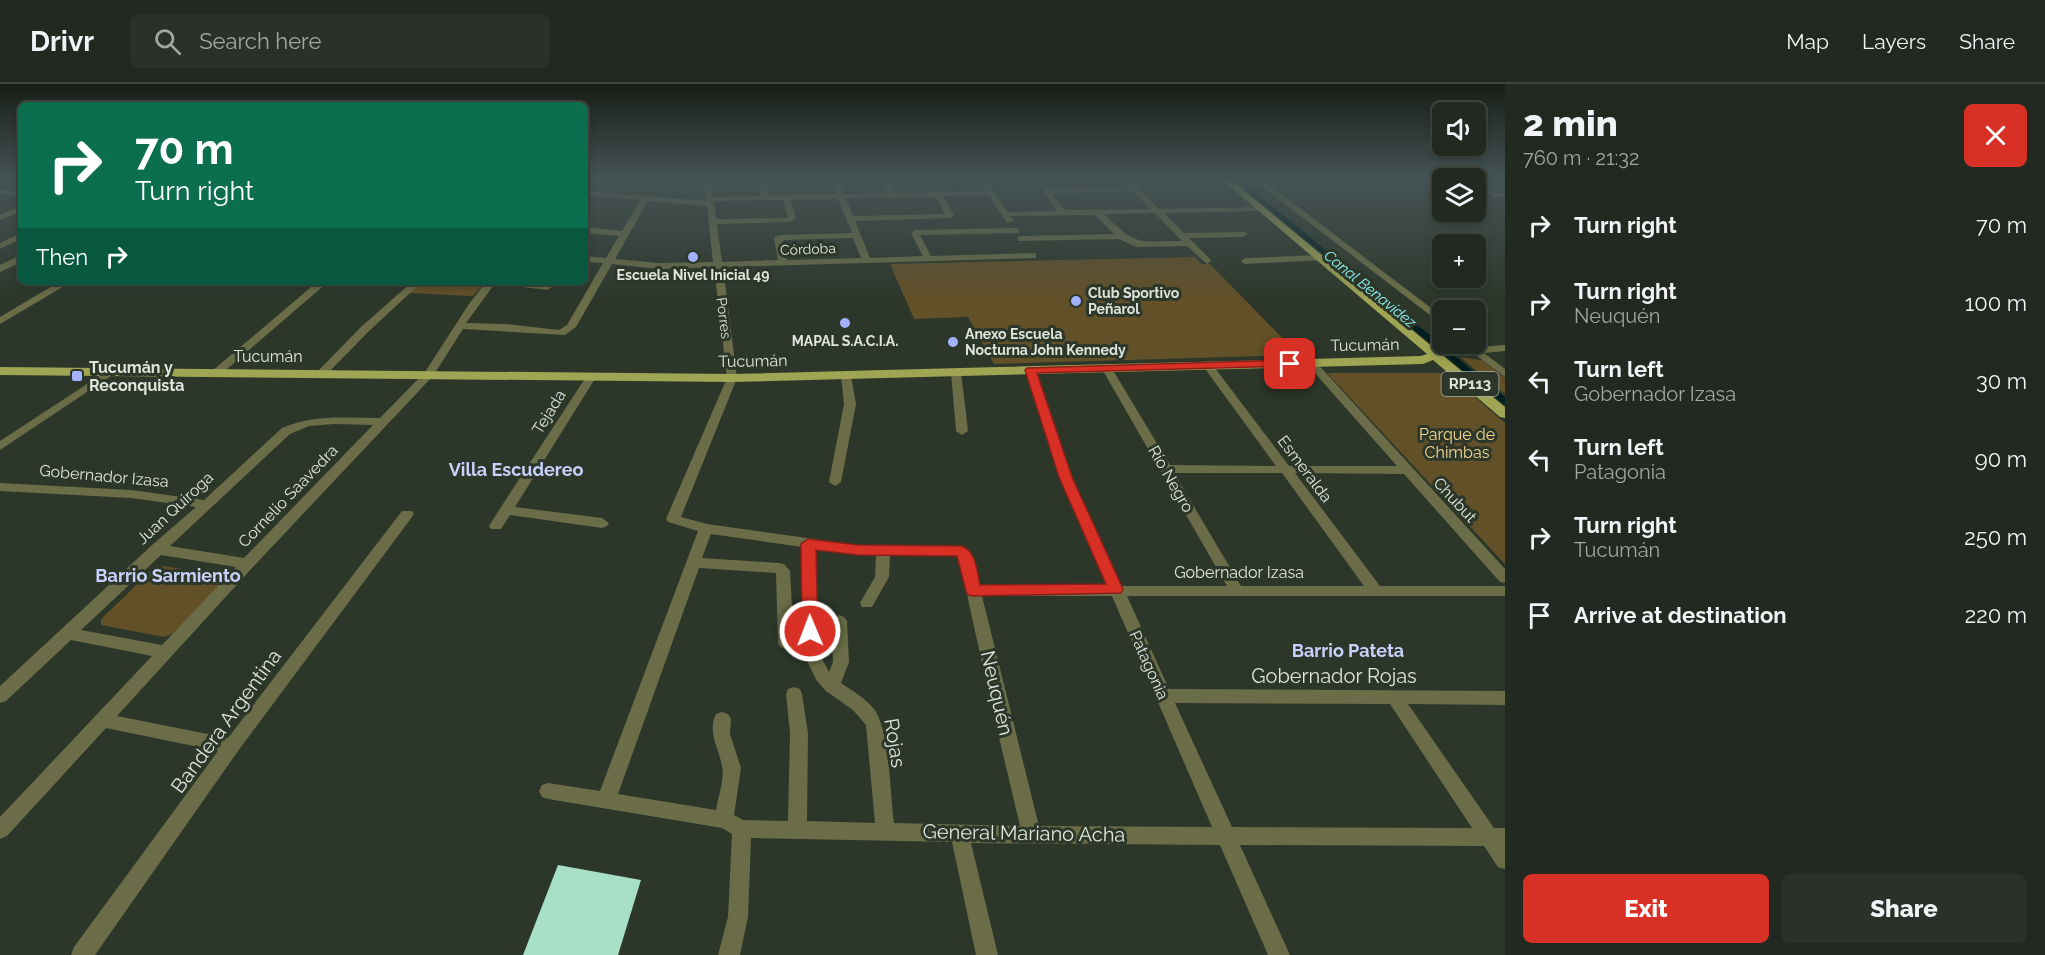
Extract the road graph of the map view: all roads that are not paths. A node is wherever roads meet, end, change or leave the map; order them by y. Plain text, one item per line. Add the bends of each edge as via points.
1 (634, 219) edge
2 (712, 219) edge
3 (791, 219) edge
4 (850, 219) joint
5 (862, 219) edge
6 (1009, 219) edge
7 (1104, 219) edge
8 (1164, 219) edge
9 (1274, 219) edge
10 (1308, 219) edge
11 (712, 222) junction
12 (588, 230) edge
13 (1016, 231) junction
14 (625, 234) junction
15 (1243, 234) dead end
16 (855, 235) junction
17 (1121, 236) junction
18 (1181, 236) junction
19 (18, 237) edge
20 (1022, 239) junction
21 (1188, 243) junction
22 (0, 246) edge
23 (1320, 258) junction
24 (18, 259) edge
25 (588, 259) edge
26 (929, 260) junction
27 (867, 261) junction
28 (1207, 261) dead end
29 (1245, 261) dead end
30 (609, 262) junction
31 (783, 264) junction
32 (717, 265) junction
33 (0, 268) edge
34 (61, 285) edge
35 (319, 285) edge
36 (414, 285) edge
37 (489, 285) edge
38 (531, 285) edge
39 (547, 287) dead end
40 (1432, 314) edge
41 (0, 321) edge
42 (460, 326) junction
43 (1432, 345) edge
44 (1486, 347) edge
45 (1505, 348) edge
46 (1439, 354) edge
47 (1443, 354) edge
48 (1481, 354) edge
49 (1311, 363) junction
50 (1208, 366) junction
51 (1107, 369) junction
52 (1031, 370) junction
53 (0, 371) edge
54 (110, 372) junction
55 (956, 372) junction
56 (216, 373) junction
57 (322, 373) junction
58 (429, 374) junction
59 (1505, 374) edge
60 (846, 376) junction
61 (591, 377) junction
62 (732, 378) junction
63 (1505, 414) edge
64 (384, 422) junction
65 (962, 431) dead end
66 (0, 446) edge
67 (1165, 469) junction
68 (1286, 470) junction
69 (1405, 470) junction
70 (835, 482) dead end
71 (0, 487) edge
72 (205, 504) junction
73 (506, 510) junction
74 (407, 514) dead end
75 (602, 523) dead end
76 (496, 526) dead end
77 (706, 529) junction
78 (808, 544) junction
79 (156, 549) junction
80 (883, 550) junction
81 (247, 564) junction
82 (693, 564) junction
83 (1505, 578) edge
84 (1116, 589) junction
85 (1236, 589) junction
86 (973, 591) junction
87 (1376, 591) junction
88 (1505, 591) edge
89 (867, 603) dead end
90 (839, 621) dead end
91 (67, 633) junction
92 (786, 643) dead end
93 (165, 652) junction
94 (832, 686) junction
95 (794, 694) dead end
96 (0, 695) edge
97 (1164, 696) junction
98 (1394, 698) junction
99 (1505, 698) edge
100 (722, 719) dead end
101 (102, 720) junction
102 (232, 746) junction
103 (548, 791) dead end
104 (606, 801) junction
105 (733, 824) junction
106 (797, 829) junction
107 (0, 830) edge
108 (885, 831) junction
109 (959, 832) junction
110 (1032, 835) junction
111 (1226, 836) junction
112 (1497, 837) edge
113 (1505, 860) edge
114 (82, 955) edge
115 (729, 955) edge
116 (987, 955) edge
117 (1279, 955) edge

1 - 14 street
2 - 11 street, Porres
3 - 11 street
4 - 5 street
4 - 16 street
6 - 13 street
7 - 17 street
8 - 18 street
9 - 23 main road, RP113
10 - 40 street
11 - 32 street, Porres
12 - 14 street
13 - 20 street
13 - 26 street via 915,233
14 - 30 street
15 - 18 street
16 - 27 street
16 - 31 street via 778,238
17 - 20 street
17 - 21 street via 1136,244
18 - 21 street
19 - 22 street
20 - 26 street, Córdoba via 1033,256
21 - 28 street
23 - 29 street
23 - 43 main road, RP113
24 - 33 street
25 - 30 street, Córdoba
26 - 27 street, Córdoba
27 - 31 street, Córdoba
30 - 32 street, Córdoba
30 - 42 street via 567,330
31 - 32 street, Córdoba
32 - 62 street, Porres
34 - 41 street
35 - 56 street
36 - 57 street
37 - 42 street, Cornelio Saavedra
38 - 39 street
42 - 58 street, Cornelio Saavedra
44 - 45 street, Tucumán
46 - 49 main road, Tucumán via 1423,360
47 - 63 main road, RP113
48 - 59 street
49 - 50 main road, Tucumán
49 - 69 street, Chubut
50 - 51 main road, Tucumán
50 - 68 street, Esmeralda
51 - 52 main road, Tucumán
51 - 67 street, Río Negro
52 - 55 main road, Tucumán
52 - 84 street, Patagonia via 1066,477
53 - 54 main road, Tucumán
54 - 56 main road, Tucumán
54 - 66 street
55 - 60 main road, Tucumán
55 - 65 street
56 - 57 main road, Tucumán
57 - 58 main road, Tucumán
58 - 61 main road, Tucumán
58 - 64 street, Cornelio Saavedra
60 - 62 main road, Tucumán
60 - 70 street via 850,404
61 - 62 main road, Tucumán
61 - 73 street, Tejada
62 - 77 street, Porres via 674,519
64 - 72 street, Juan Quiroga via 299,424 286,431
64 - 81 street, Cornelio Saavedra
67 - 68 street
67 - 85 street, Río Negro
68 - 69 street
68 - 87 street, Esmeralda
69 - 83 street, Chubut
71 - 72 street, Gobernador Izasa via 131,494
72 - 79 street, Juan Quiroga
73 - 75 street
73 - 76 street, Tejada
74 - 102 street, Bandera Argentina
77 - 78 street
77 - 82 street
78 - 80 street
78 - 94 street, Rojas via 811,653 818,672
79 - 81 street
79 - 91 street, Juan Quiroga
80 - 86 street, Neuquén via 961,551 966,556
80 - 89 street via 882,578
81 - 93 street, Cornelio Saavedra
82 - 92 street via 783,571
82 - 104 street
84 - 85 street, Gobernador Izasa
84 - 86 street, Gobernador Izasa
84 - 97 street, Patagonia
85 - 87 street, Gobernador Izasa
86 - 110 street, Neuquén
87 - 88 street, Gobernador Izasa
90 - 94 street via 841,662
91 - 93 street
91 - 96 street, Juan Quiroga
93 - 101 street, Cornelio Saavedra
94 - 108 street, Rojas via 868,712 874,724
95 - 106 street via 799,733
97 - 98 street, Gobernador Rojas
97 - 111 street, Patagonia
98 - 99 street, Gobernador Rojas
98 - 112 street
100 - 105 street via 721,734 732,768
101 - 102 street
101 - 107 street, Cornelio Saavedra
102 - 114 street, Bandera Argentina
103 - 104 street, General Mariano Acha
104 - 105 street, General Mariano Acha
105 - 106 street, General Mariano Acha
105 - 115 street via 738,917
106 - 108 street, General Mariano Acha
108 - 109 street, General Mariano Acha
109 - 110 street, General Mariano Acha
109 - 116 street
110 - 111 street, General Mariano Acha
111 - 112 street, General Mariano Acha
111 - 117 street, Patagonia
112 - 113 street

